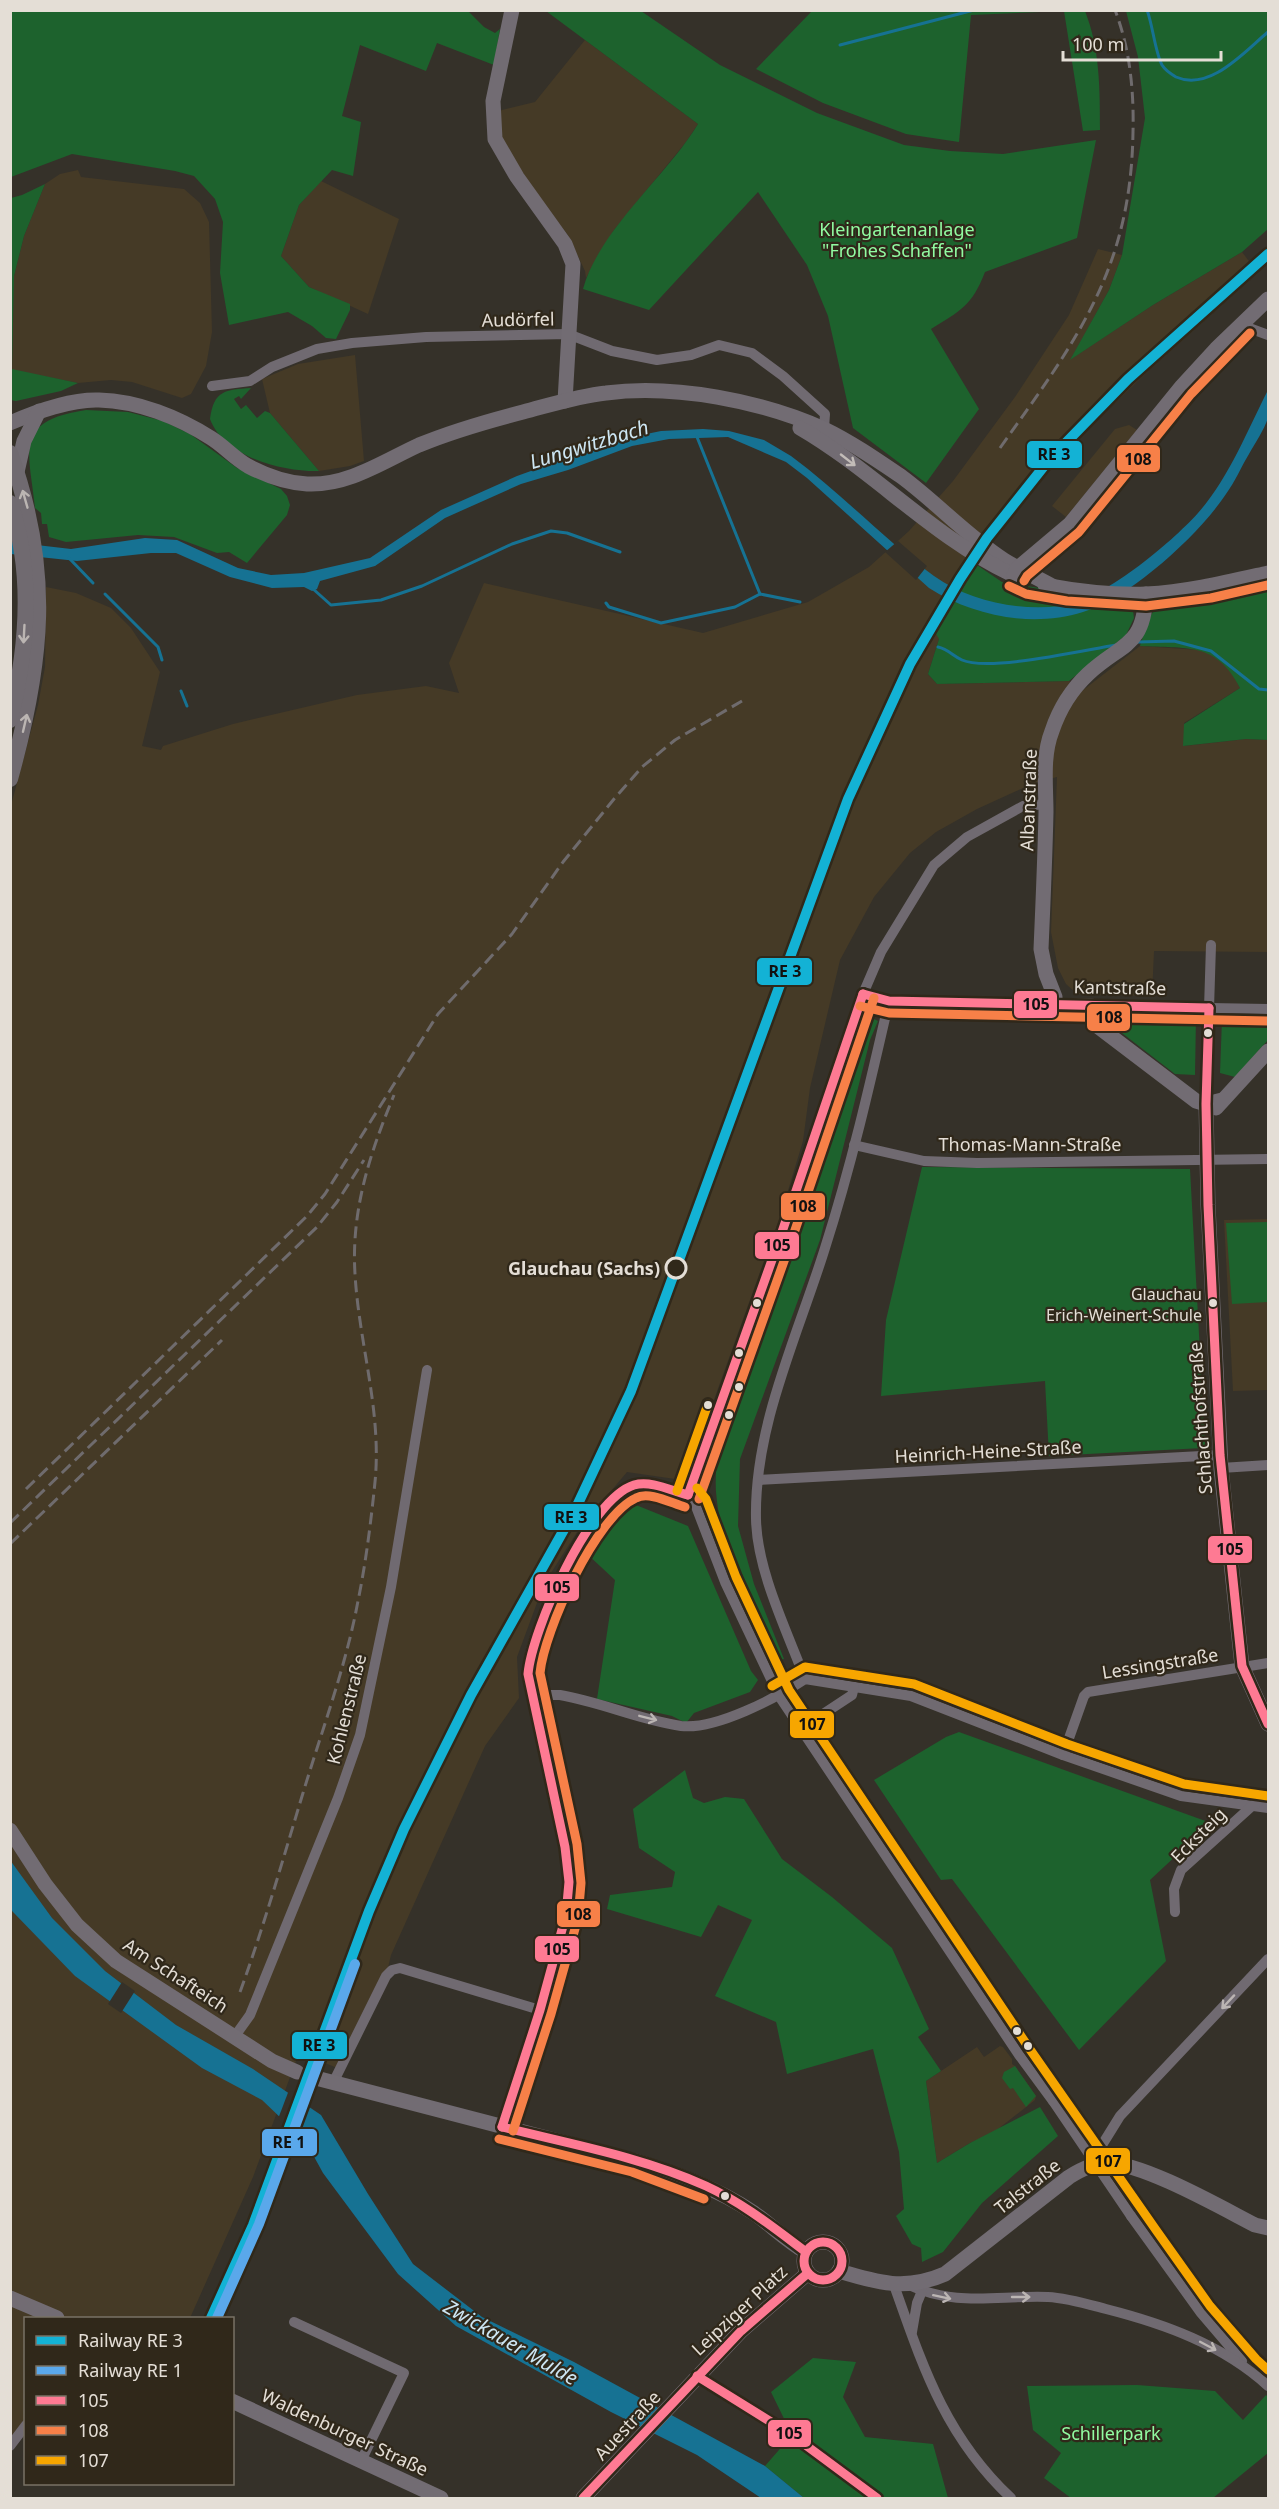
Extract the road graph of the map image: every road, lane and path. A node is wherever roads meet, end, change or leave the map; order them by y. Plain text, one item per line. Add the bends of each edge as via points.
1 (512, 10) edge
2 (1269, 299) edge
3 (1241, 325) junction
4 (568, 334) junction
5 (1269, 335) edge
6 (212, 386) dead end
7 (565, 401) junction
8 (762, 409) junction
9 (39, 411) junction
10 (10, 423) edge
11 (824, 429) junction
12 (10, 453) edge
13 (17, 472) junction
14 (10, 503) edge
15 (25, 528) junction
16 (1016, 572) junction
17 (1269, 573) edge
18 (31, 576) junction
19 (1139, 594) junction
20 (10, 720) edge
21 (10, 779) edge
22 (1046, 804) junction
23 (1211, 945) dead end
24 (863, 994) junction
25 (889, 1001) junction
26 (1055, 1006) junction
27 (1091, 1006) junction
28 (1209, 1008) junction
29 (1269, 1009) edge
30 (1266, 1056) edge
31 (1222, 1100) junction
32 (1206, 1104) junction
33 (1206, 1125) junction
34 (854, 1145) junction
35 (1269, 1159) edge
36 (1207, 1160) junction
37 (427, 1370) dead end
38 (1220, 1462) junction
39 (1269, 1465) edge
40 (758, 1480) junction
41 (687, 1496) junction
42 (1269, 1663) edge
43 (1242, 1666) junction
44 (804, 1679) junction
45 (854, 1687) junction
46 (779, 1696) junction
47 (533, 1700) junction
48 (1269, 1724) edge
49 (802, 1728) junction
50 (1063, 1755) junction
51 (1269, 1796) edge
52 (1252, 1806) junction
53 (1269, 1809) edge
54 (10, 1830) edge
55 (1175, 1912) dead end
56 (1269, 1959) edge
57 (540, 2010) junction
58 (235, 2036) junction
59 (297, 2072) dead end
60 (312, 2077) dead end
61 (333, 2083) junction
62 (502, 2127) junction
63 (1089, 2166) junction
64 (1269, 2228) edge
65 (806, 2252) junction
66 (839, 2271) junction
67 (808, 2273) junction
68 (908, 2287) junction
69 (10, 2298) edge
70 (53, 2317) edge
71 (294, 2322) dead end
72 (912, 2335) junction
73 (1247, 2367) junction
74 (697, 2376) junction
75 (1269, 2386) edge
76 (234, 2402) edge
77 (24, 2428) edge
78 (10, 2446) edge
79 (361, 2462) junction
80 (433, 2497) edge
81 (583, 2499) edge
82 (877, 2499) edge
83 (1011, 2499) edge

1 - 4 street via 492,101 495,139 565,244 573,264
2 - 3 street
3 - 5 street
3 - 16 street via 1182,386 1071,524
4 - 6 street, Audörfel via 352,343 317,349 272,367 250,381
4 - 7 street
4 - 11 street, Audörfel via 612,351 657,360 691,355 718,345 752,353 825,414
7 - 8 street via 607,393 678,391
7 - 9 street via 457,431 333,482 307,484 278,479 247,465 213,439 172,416 133,405 97,400
8 - 11 street
8 -> 16 street via 823,442 964,550
9 - 10 street
9 - 13 street via 24,441
11 - 16 street via 903,478
12 - 13 main road
15 -> 13 main road
14 - 15 main road
15 - 18 main road
16 - 19 street via 1029,582 1062,588
17 - 19 street via 1210,586
18 -> 20 main road
21 -> 18 main road via 33,687 39,620
19 - 22 street, Albanstraße via 1143,624 1119,651 1089,674 1059,712 1050,734
22 - 24 street via 1023,806 967,837 934,865 881,952
22 - 26 street, Albanstraße via 1041,949
23 - 28 street
24 - 25 street, Kantstraße
24 - 41 street
25 - 26 street, Kantstraße
25 - 34 street
26 - 27 street, Kantstraße
27 - 28 street, Kantstraße
27 - 32 street via 1096,1025 1196,1101
28 - 29 street, Kantstraße
28 - 32 street
30 - 31 street
31 - 32 street
31 - 33 street
32 - 33 street, Schlachthofstraße
33 - 36 street, Schlachthofstraße
34 - 36 street, Thomas-Mann-Straße via 924,1161
34 - 40 street via 825,1248 774,1401
35 - 36 street, Thomas-Mann-Straße
36 - 38 street, Schlachthofstraße
37 - 58 street, Kohlenstraße via 391,1587 360,1735 250,2015
38 - 39 street, Heinrich-Heine-Straße
38 - 40 street, Heinrich-Heine-Straße
38 - 43 street, Schlachthofstraße
40 - 44 street via 759,1548
41 - 46 street via 695,1504 729,1592
41 - 47 street via 658,1486 634,1485 611,1503 579,1546 545,1608 527,1663
42 - 43 street, Lessingstraße
43 - 48 street, Schlachthofstraße
43 - 50 street, Lessingstraße via 1088,1692
44 - 45 street
44 - 46 street
45 - 49 street via 852,1695
45 - 50 street via 911,1696
47 -> 46 street via 560,1695 683,1726 721,1720
46 - 49 street
47 - 57 street via 565,1846 569,1882 566,1916
49 - 73 street, bridge via 1131,2216 1201,2313
50 - 52 street via 1181,1796
51 - 52 street, Ecksteig
52 - 53 street
52 - 55 street, Ecksteig via 1181,1870 1174,1889
54 - 58 street, Am Schafteich via 77,1925 116,1961
56 -> 63 street, Talstraße via 1120,2116
57 - 61 street via 400,1968 392,1970
57 - 62 street
58 - 59 street, Am Schafteich via 272,2061
60 - 61 street
61 - 62 street
62 - 65 street via 635,2161 705,2186 754,2213
63 - 64 street via 1106,2163 1140,2171
63 - 68 street, Talstraße via 945,2274
65 - 66 street via 814,2244 831,2244 842,2259
65 - 67 street, Leipziger Platz via 804,2263
66 - 67 street, Leipziger Platz via 824,2280
66 - 68 street, Talstraße
67 - 74 street, Leipziger Platz
68 - 72 street
68 - 72 street via 917,2303
68 -> 73 street via 963,2300 1071,2300 1158,2322
69 - 70 street
71 - 79 street via 404,2373
72 - 83 street via 949,2422
73 - 75 street
74 - 81 street, Auestraße
74 - 82 street via 792,2435
76 - 79 street, Waldenburger Straße
77 - 78 street
79 - 80 street, Waldenburger Straße

